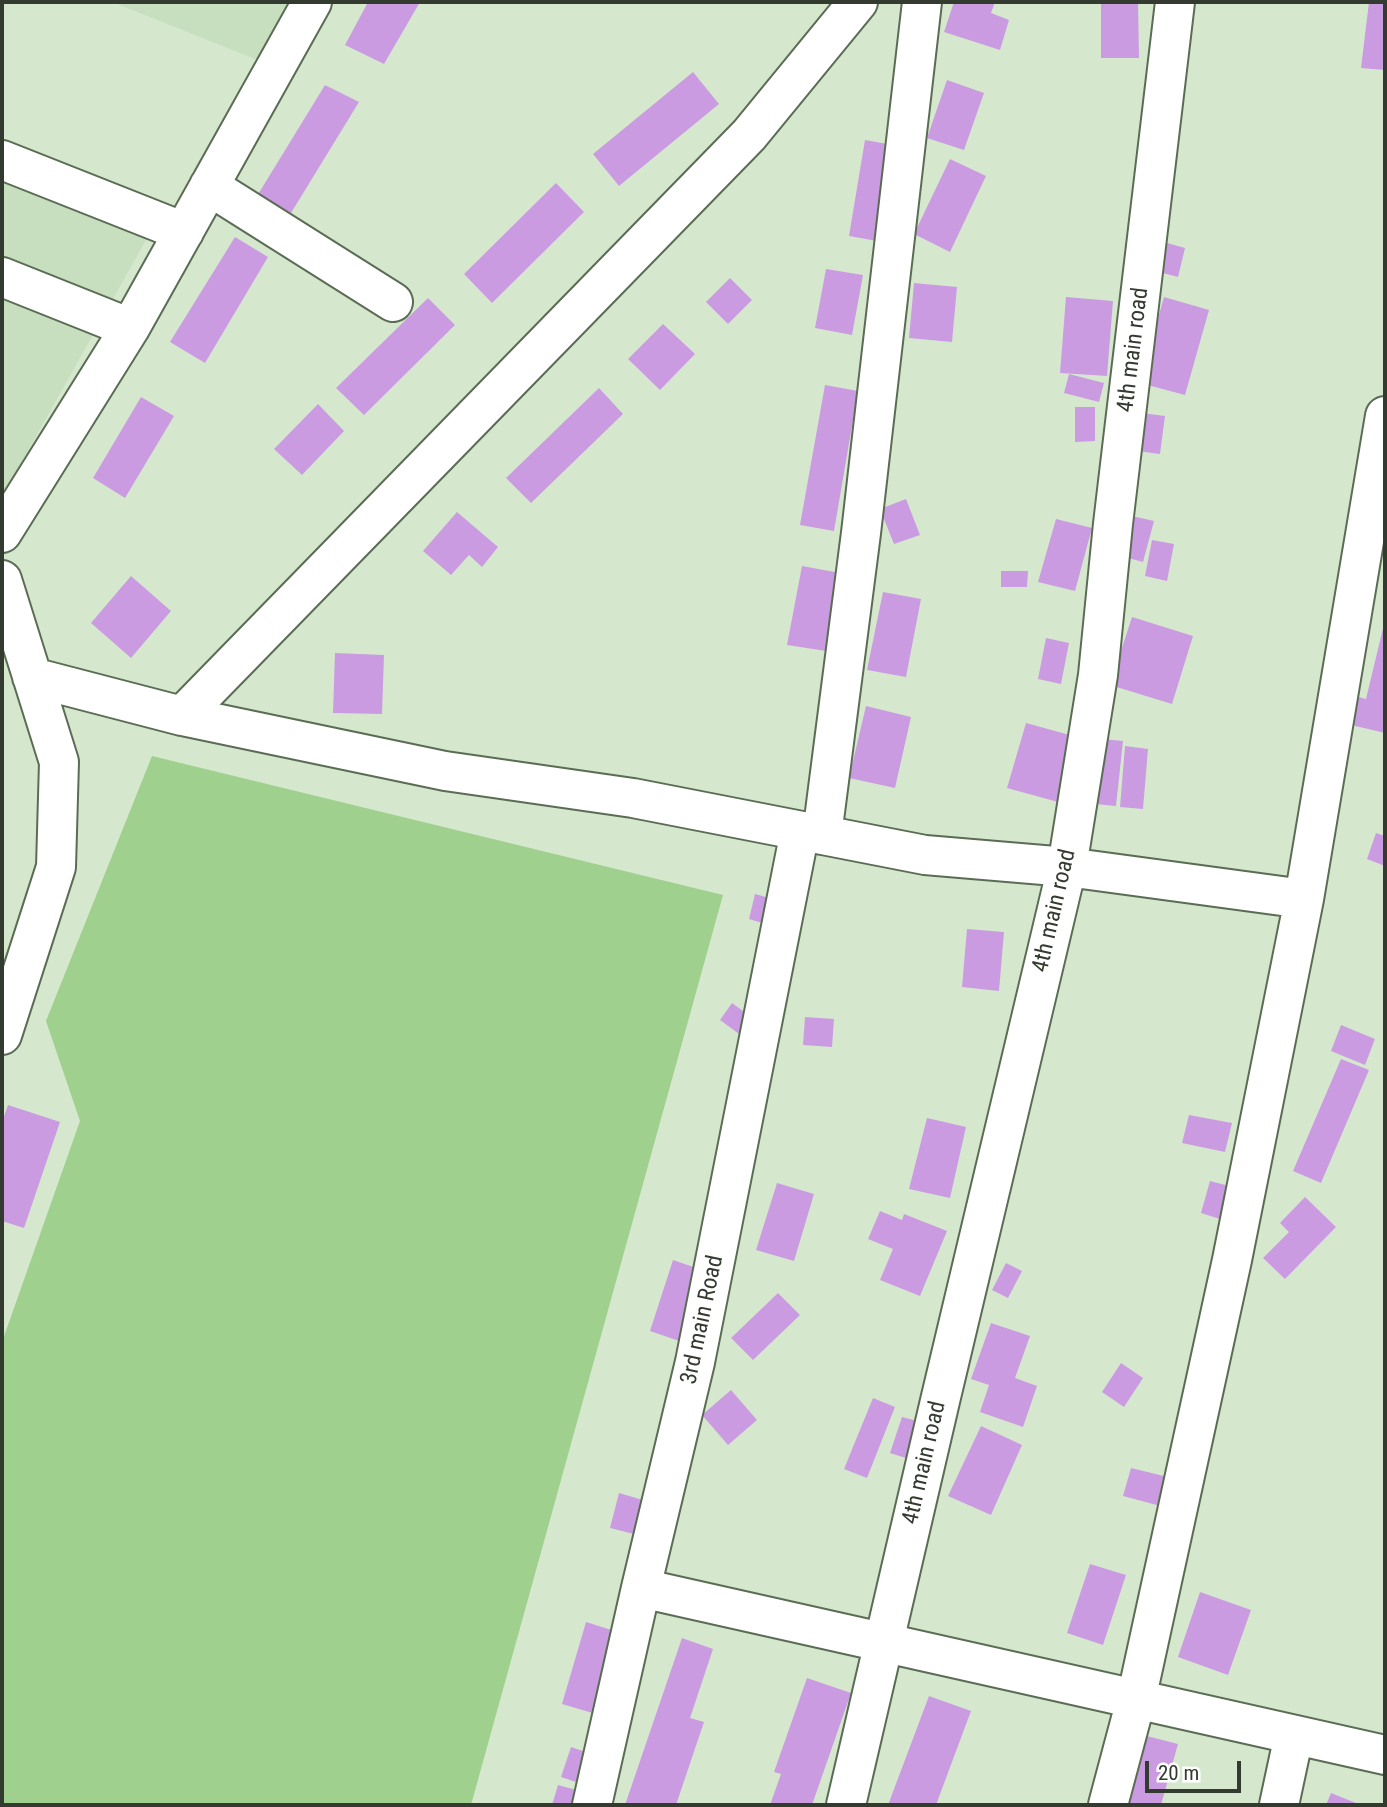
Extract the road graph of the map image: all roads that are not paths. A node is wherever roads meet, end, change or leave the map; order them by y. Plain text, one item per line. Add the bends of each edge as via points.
1 (858, 2) edge
2 (922, 2) edge
3 (1175, 2) edge
4 (302, 4) edge
5 (2, 160) edge
6 (209, 186) junction
7 (184, 232) junction
8 (2, 277) edge
9 (393, 302) dead end
10 (130, 328) junction
11 (1385, 416) edge
12 (2, 533) edge
13 (2, 580) edge
14 (32, 677) junction
15 (182, 716) junction
16 (811, 833) junction
17 (1067, 867) junction
18 (1304, 899) junction
19 (2, 1035) edge
20 (640, 1588) junction
21 (884, 1643) junction
22 (1136, 1700) junction
23 (1294, 1735) junction
24 (1385, 1755) edge
25 (592, 1805) edge
26 (846, 1805) edge
27 (1108, 1805) edge
28 (1279, 1805) edge

1 - 15 street via 749,135
2 - 16 street, 3rd main Road via 861,533
3 - 17 street, 4th main road via 1098,675
4 - 6 street
5 - 7 street
6 - 7 street
6 - 9 street
7 - 10 street
8 - 10 street
10 - 12 street
11 - 18 street
13 - 14 street
14 - 15 street
14 - 19 street via 59,762 56,867
15 - 16 street via 445,771 633,798
16 - 17 street via 925,855
16 - 20 street, 3rd main Road via 695,1362
17 - 18 street
17 - 21 street, 4th main road
18 - 22 street via 1232,1261
20 - 21 street
20 - 25 street, 3rd main Road
21 - 22 street
21 - 26 street, 4th main road
22 - 23 street
22 - 27 street
23 - 24 street
23 - 28 street

